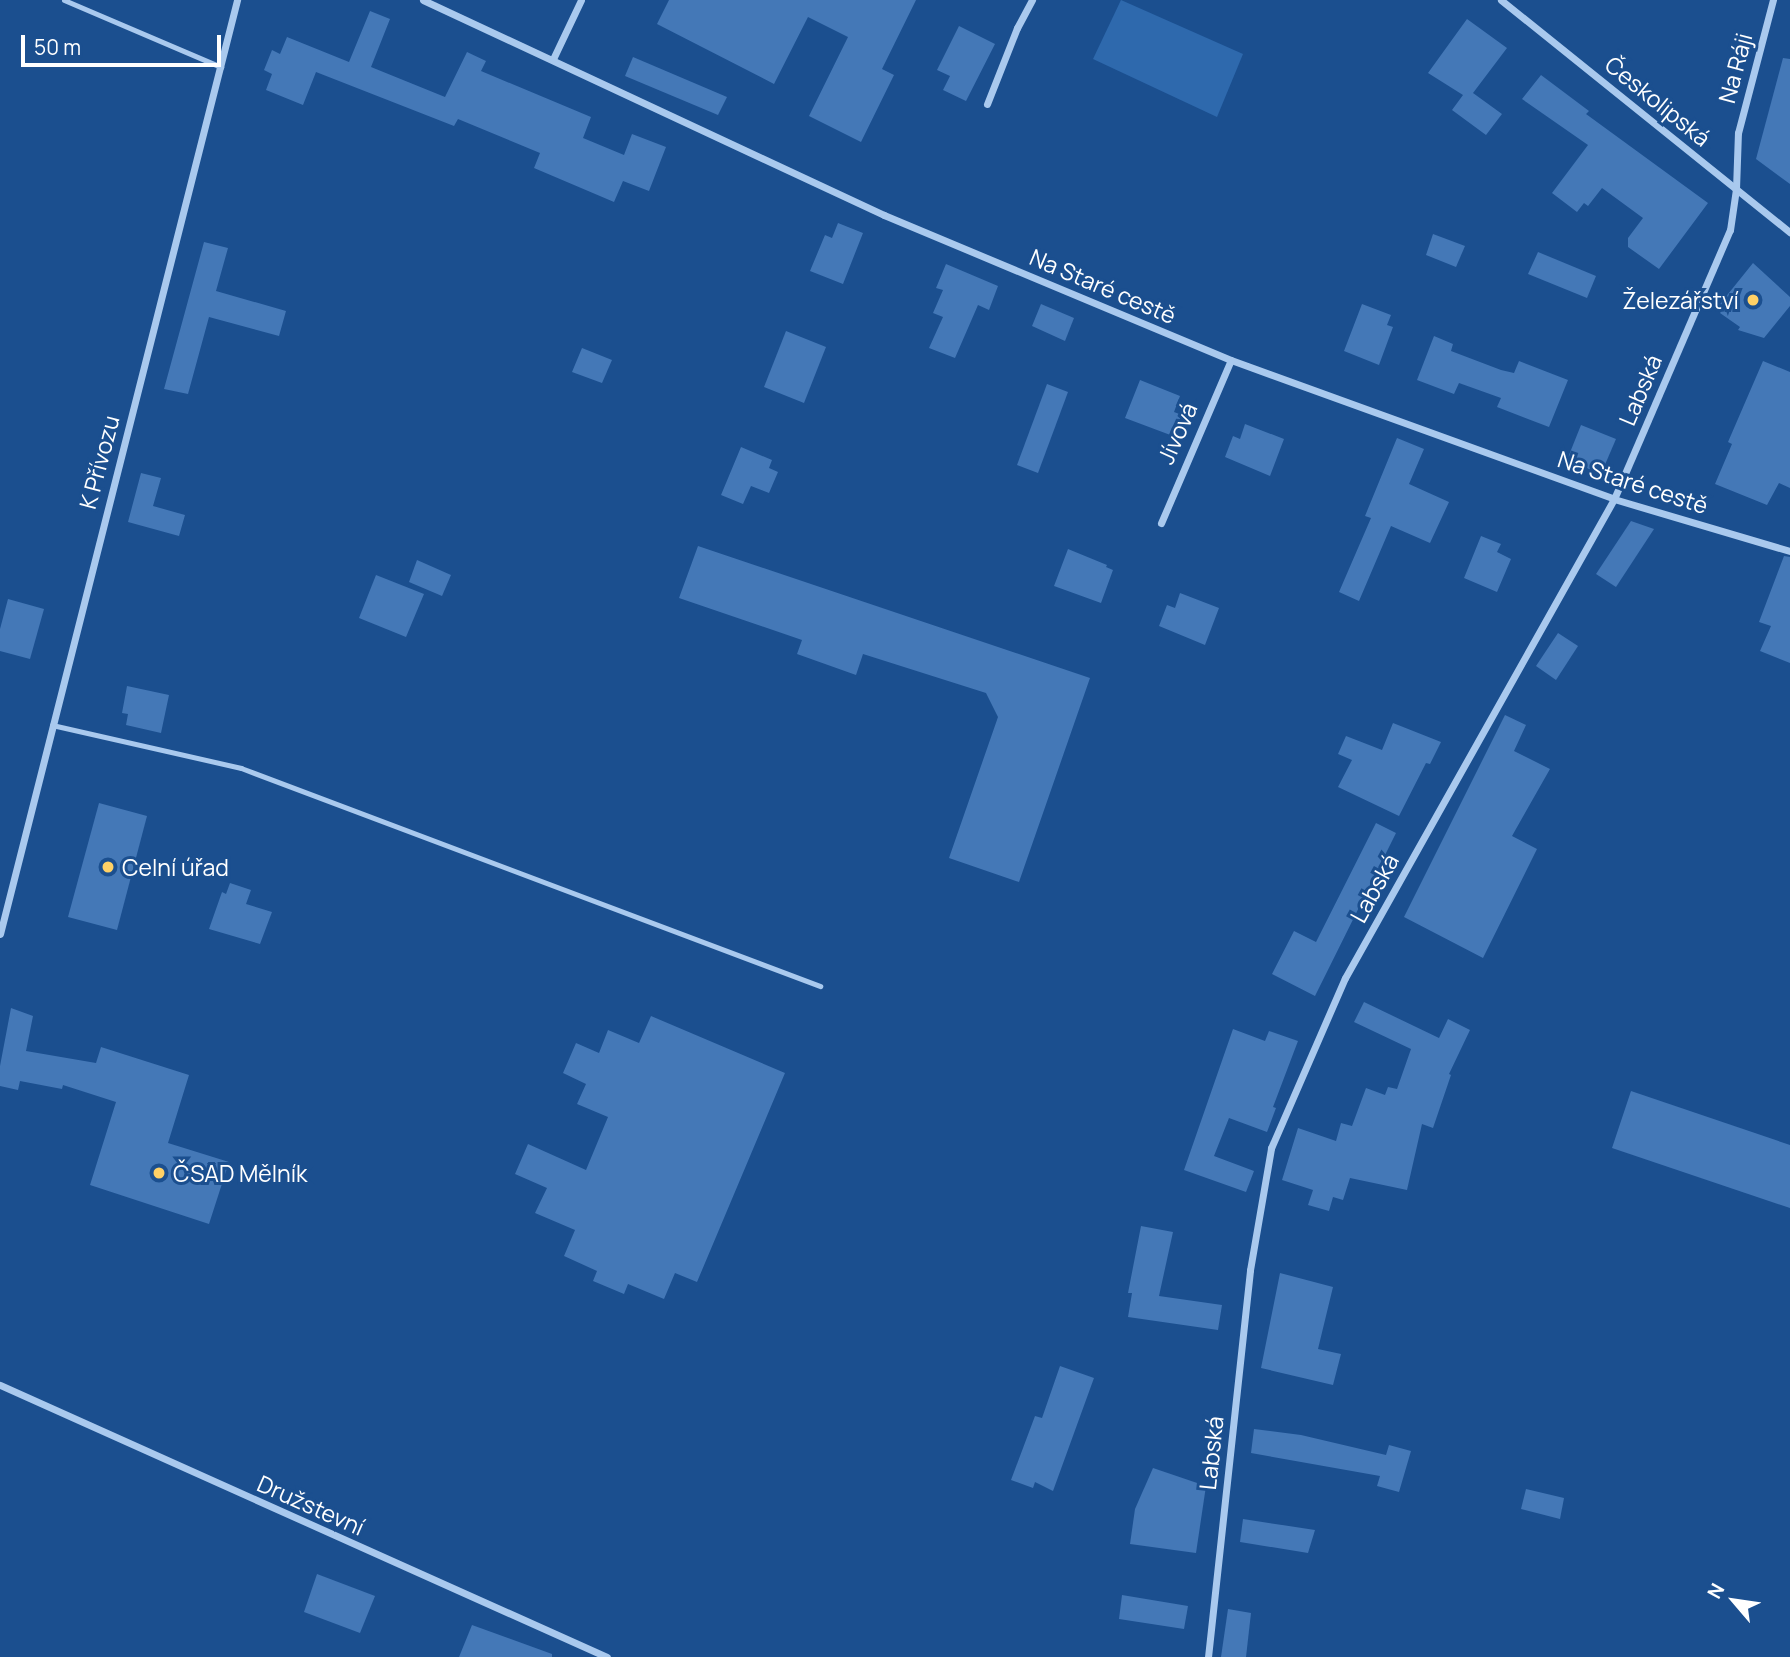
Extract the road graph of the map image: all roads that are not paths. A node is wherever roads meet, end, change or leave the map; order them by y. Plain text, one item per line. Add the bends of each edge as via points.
1 (64, 0) edge
2 (237, 0) edge
3 (423, 0) edge
4 (581, 0) edge
5 (1032, 0) edge
6 (1501, 0) edge
7 (1773, 0) edge
8 (553, 59) junction
9 (221, 67) junction
10 (987, 104) dead end
11 (1736, 189) junction
12 (1790, 232) edge
13 (1231, 360) junction
14 (1614, 499) junction
15 (1161, 523) dead end
16 (1790, 551) edge
17 (51, 725) junction
18 (0, 934) edge
19 (820, 986) dead end
20 (0, 1385) edge
21 (607, 1657) edge
22 (1208, 1657) edge

1 - 9 lane
2 - 9 street, K Přívozu
3 - 8 street, Na Staré cestě
4 - 8 street
5 - 10 street
6 - 11 street, Českolipská
7 - 11 street, Na Ráji via 1738,133
8 - 13 street, Na Staré cestě via 884,215
9 - 17 street, K Přívozu
11 - 12 street, Českolipská
11 - 14 street, Labská via 1730,230
13 - 14 street, Na Staré cestě
13 - 15 street, Jívová
14 - 16 street, Na Staré cestě
14 - 22 street, Labská via 1345,978 1272,1148 1250,1270
17 - 18 street, K Přívozu
17 - 19 lane via 241,768
20 - 21 street, Družstevní

